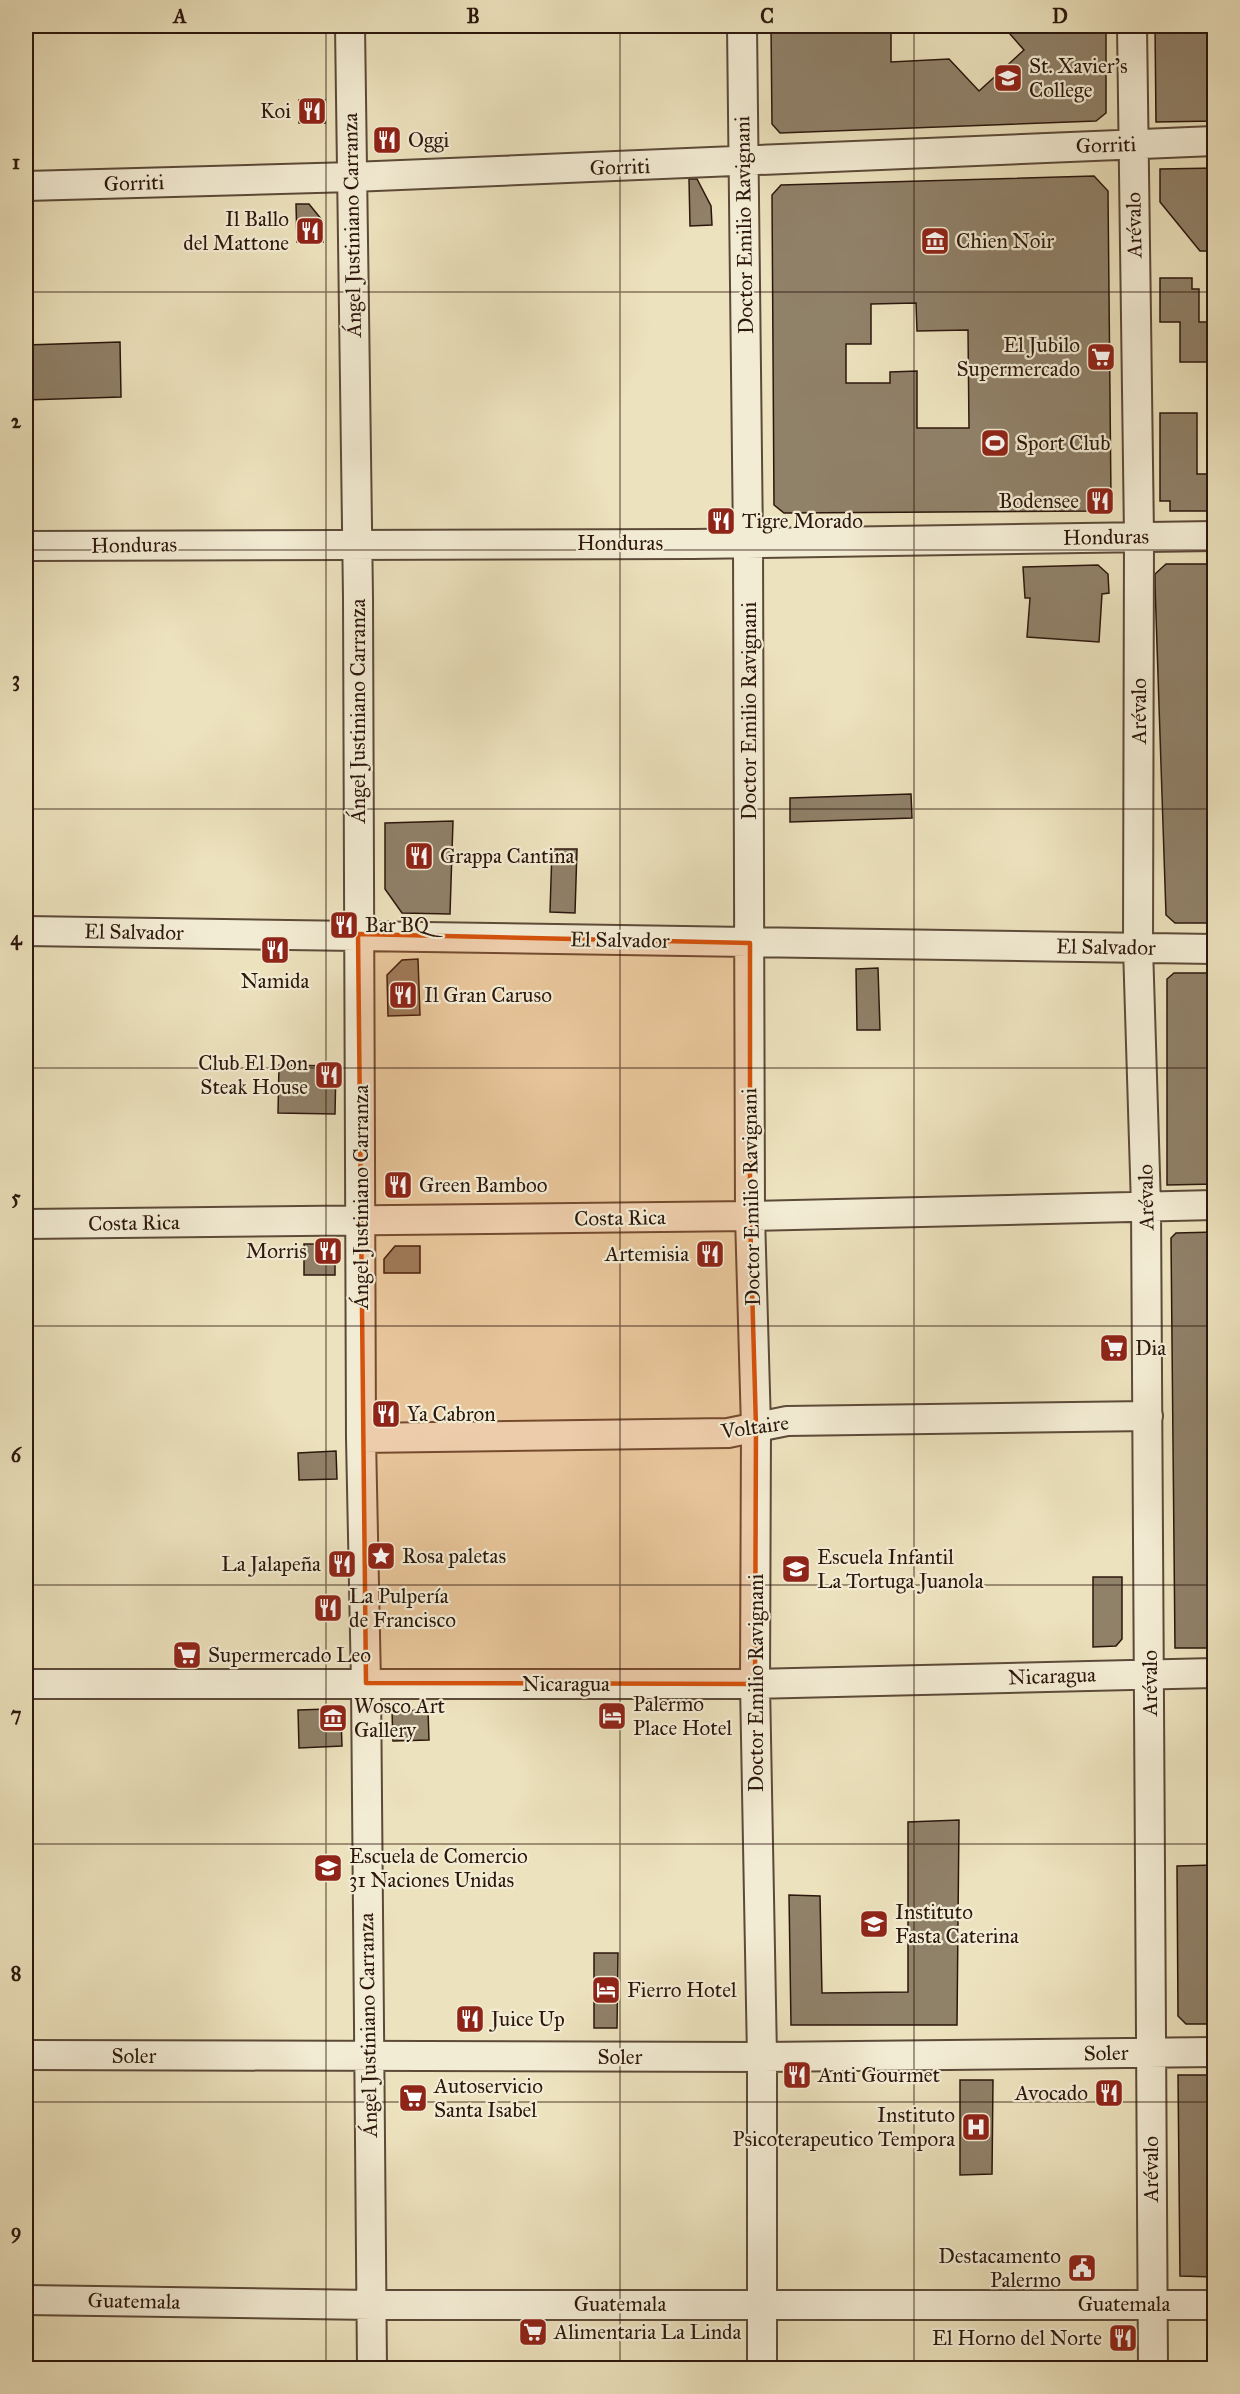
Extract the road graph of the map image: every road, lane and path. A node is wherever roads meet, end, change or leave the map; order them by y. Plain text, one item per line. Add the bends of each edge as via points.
1 (350, 26) edge
2 (742, 26) edge
3 (1132, 26) edge
4 (1215, 141) edge
5 (1133, 143) junction
6 (743, 162) junction
7 (352, 177) junction
8 (26, 186) edge
9 (1139, 536) junction
10 (1215, 537) edge
11 (356, 543) junction
12 (748, 543) junction
13 (26, 546) edge
14 (26, 931) edge
15 (358, 934) junction
16 (750, 943) junction
17 (1138, 947) junction
18 (1215, 949) edge
19 (1215, 1205) edge
20 (1146, 1206) junction
21 (750, 1216) junction
22 (362, 1221) junction
23 (26, 1224) edge
24 (1148, 1416) junction
25 (756, 1427) junction
26 (361, 1438) junction
27 (1215, 1673) edge
28 (1150, 1674) junction
29 (366, 1683) junction
30 (26, 1684) edge
31 (755, 1684) junction
32 (1215, 2052) edge
33 (1151, 2053) junction
34 (26, 2055) edge
35 (368, 2056) junction
36 (762, 2057) junction
37 (26, 2300) edge
38 (761, 2303) junction
39 (1152, 2304) junction
40 (372, 2305) junction
41 (1215, 2305) edge
42 (372, 2368) edge
43 (762, 2368) edge
44 (1153, 2368) edge

1 - 7 street, Ángel Justiniano Carranza
2 - 6 street, Doctor Emilio Ravignani
3 - 5 street, Arévalo
4 - 5 street, Gorriti
5 - 6 street, Gorriti
5 - 9 street, Arévalo
6 - 7 street, Gorriti
6 - 12 street, Doctor Emilio Ravignani
7 - 8 street, Gorriti
7 - 11 street, Ángel Justiniano Carranza
9 - 10 street, Honduras
9 - 12 street, Honduras
9 - 17 street, Arévalo
11 - 12 street, Honduras
11 - 13 street, Honduras
11 - 15 street, Ángel Justiniano Carranza
12 - 16 street, Doctor Emilio Ravignani
14 - 15 street, El Salvador
15 - 16 street, El Salvador
15 - 22 street, Ángel Justiniano Carranza
16 - 17 street, El Salvador
16 - 21 street, Doctor Emilio Ravignani
17 - 18 street, El Salvador
17 - 20 street, Arévalo
19 - 20 street, Costa Rica
20 - 21 street, Costa Rica
20 - 24 street, Arévalo
21 - 22 street, Costa Rica
21 - 25 street, Doctor Emilio Ravignani
22 - 23 street, Costa Rica
22 - 26 street, Ángel Justiniano Carranza
24 - 25 street, Voltaire via 787,1421
24 - 28 street, Arévalo
25 - 26 street, Voltaire via 728,1433
25 - 31 street, Doctor Emilio Ravignani
26 - 29 street, Ángel Justiniano Carranza
27 - 28 street, Nicaragua
28 - 31 street, Nicaragua
28 - 33 street, Arévalo
29 - 30 street, Nicaragua
29 - 31 street, Nicaragua
29 - 35 street, Ángel Justiniano Carranza
31 - 36 street, Doctor Emilio Ravignani
32 - 33 street, Soler
33 - 36 street, Soler
33 - 39 street, Arévalo
34 - 35 street, Soler
35 - 36 street, Soler
35 - 40 street, Ángel Justiniano Carranza
36 - 38 street, Doctor Emilio Ravignani
37 - 40 street, Guatemala
38 - 39 street, Guatemala
38 - 40 street, Guatemala
38 - 43 street, Doctor Emilio Ravignani
39 - 41 street, Guatemala
39 - 44 street, Arévalo
40 - 42 street, Ángel Justiniano Carranza

